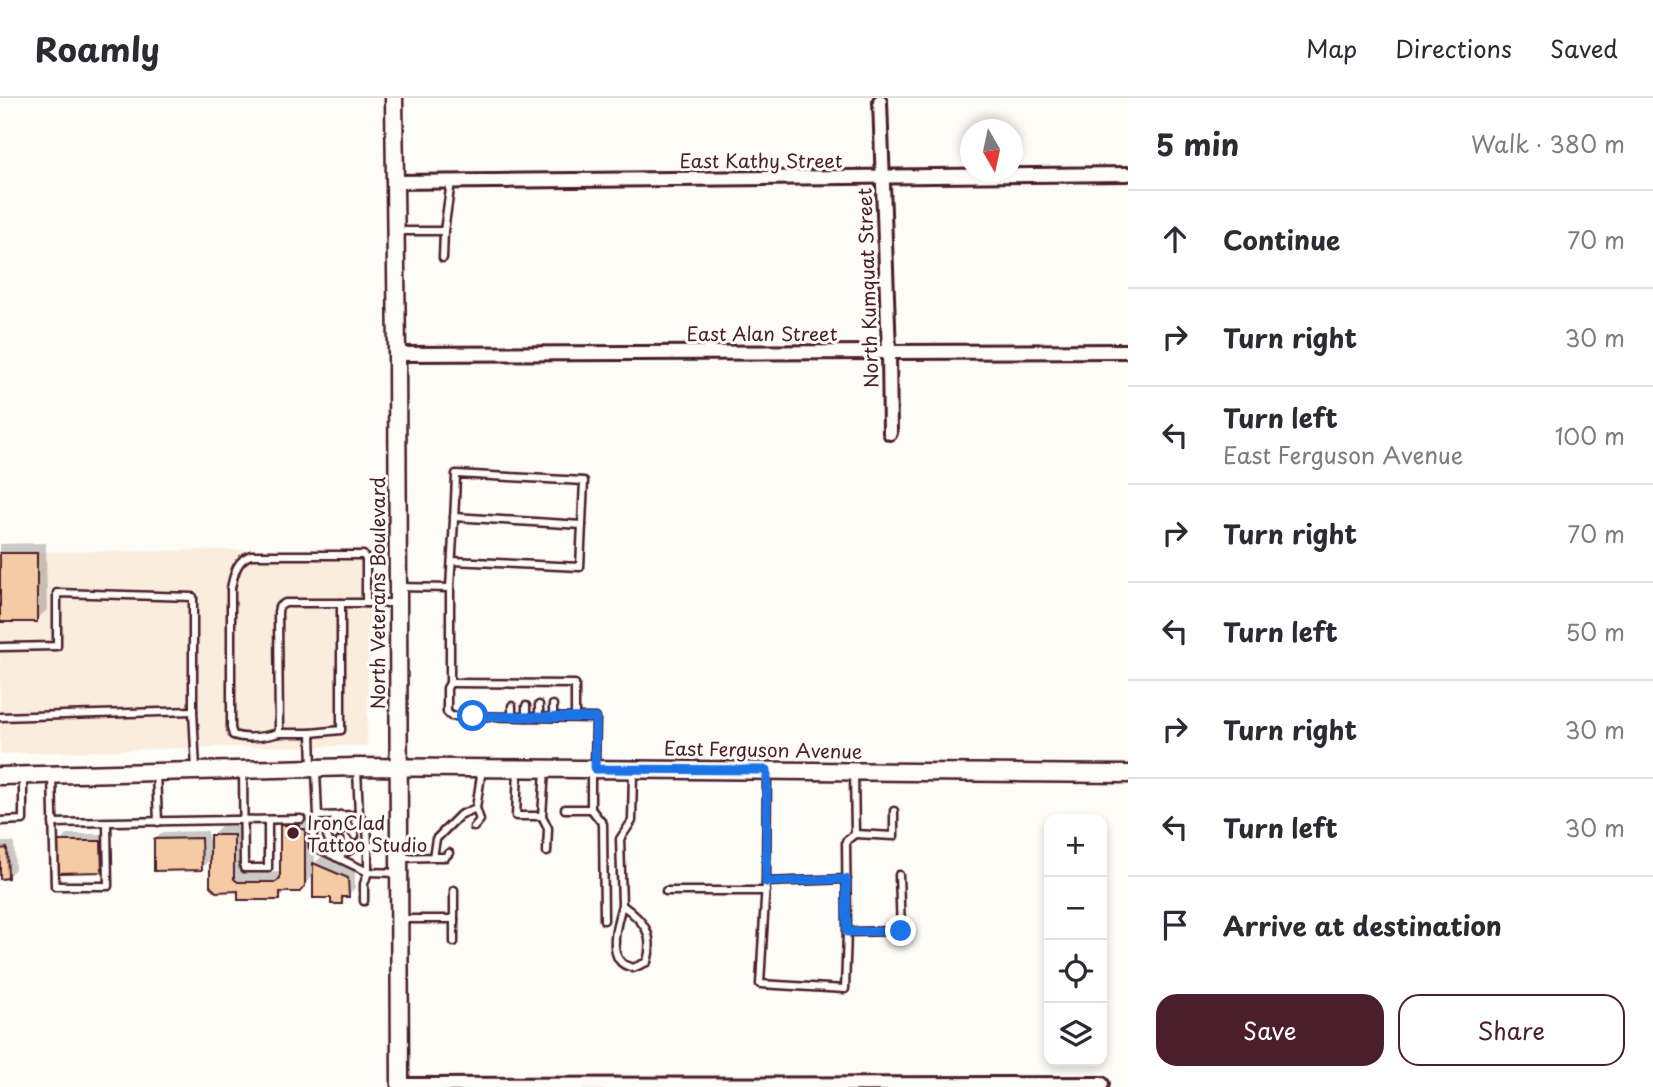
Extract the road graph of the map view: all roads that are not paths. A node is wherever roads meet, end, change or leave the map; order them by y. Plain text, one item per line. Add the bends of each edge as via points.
1 (394, 98) edge
2 (880, 101) dead end
3 (1128, 174) edge
4 (884, 178) junction
5 (395, 182) junction
6 (451, 182) junction
7 (395, 231) junction
8 (444, 231) junction
9 (443, 258) dead end
10 (1128, 351) edge
11 (889, 352) junction
12 (397, 354) junction
13 (890, 433) dead end
14 (454, 517) junction
15 (582, 525) junction
16 (452, 561) junction
17 (450, 588) junction
18 (398, 595) junction
19 (341, 603) junction
20 (366, 603) junction
21 (0, 647) edge
22 (450, 683) junction
23 (472, 683) junction
24 (485, 683) junction
25 (499, 683) junction
26 (512, 683) junction
27 (526, 683) junction
28 (539, 683) junction
29 (553, 683) junction
30 (472, 693) dead end
31 (486, 693) dead end
32 (499, 693) dead end
33 (512, 693) dead end
34 (526, 693) dead end
35 (539, 693) dead end
36 (553, 693) dead end
37 (539, 705) dead end
38 (553, 705) dead end
39 (472, 706) dead end
40 (486, 706) dead end
41 (499, 706) dead end
42 (512, 706) dead end
43 (526, 706) dead end
44 (193, 711) junction
45 (473, 716) junction
46 (486, 716) junction
47 (500, 716) junction
48 (512, 716) junction
49 (0, 717) edge
50 (526, 717) junction
51 (539, 717) junction
52 (553, 717) junction
53 (575, 717) junction
54 (279, 733) junction
55 (311, 733) junction
56 (357, 768) junction
57 (398, 768) junction
58 (483, 768) junction
59 (518, 768) junction
60 (545, 768) junction
61 (314, 769) junction
62 (593, 769) junction
63 (633, 769) junction
64 (243, 770) junction
65 (767, 770) junction
66 (197, 771) junction
67 (854, 771) junction
68 (156, 772) junction
69 (52, 774) junction
70 (1128, 774) edge
71 (23, 775) junction
72 (0, 776) edge
73 (476, 808) junction
74 (565, 809) dead end
75 (591, 809) junction
76 (894, 811) dead end
77 (340, 815) junction
78 (359, 815) junction
79 (318, 816) junction
80 (542, 816) junction
81 (301, 819) dead end
82 (268, 820) junction
83 (0, 821) edge
84 (244, 821) junction
85 (158, 822) junction
86 (53, 823) junction
87 (107, 823) junction
88 (329, 826) dead end
89 (474, 827) dead end
90 (341, 831) dead end
91 (855, 834) junction
92 (327, 836) dead end
93 (355, 836) dead end
94 (340, 841) dead end
95 (368, 845) junction
96 (354, 848) dead end
97 (547, 852) dead end
98 (449, 853) dead end
99 (336, 857) junction
100 (433, 857) junction
101 (399, 859) junction
102 (368, 872) junction
103 (899, 875) dead end
104 (846, 879) junction
105 (766, 882) junction
106 (454, 890) dead end
107 (666, 891) dead end
108 (766, 891) junction
109 (365, 901) dead end
110 (622, 905) junction
111 (399, 919) junction
112 (454, 919) junction
113 (604, 920) dead end
114 (847, 932) junction
115 (454, 942) dead end
116 (1102, 1084) dead end
117 (400, 1086) edge

1 - 5 main road, North Veterans Boulevard
2 - 4 street, North Kumquat Street
3 - 4 street, East Kathy Street
4 - 6 street, East Kathy Street
4 - 11 street, North Kumquat Street
5 - 6 street, East Kathy Street
5 - 7 main road, North Veterans Boulevard
6 - 8 lane
7 - 8 lane
7 - 12 main road, North Veterans Boulevard
8 - 9 lane
10 - 11 street, East Alan Street
11 - 12 street, East Alan Street
11 - 13 street, North Kumquat Street
12 - 18 main road, North Veterans Boulevard
14 - 15 lane
14 - 15 lane via 456,474 584,481
14 - 16 lane
15 - 16 lane via 580,568
16 - 17 lane
17 - 18 lane
17 - 22 lane
18 - 20 lane
18 - 57 main road, North Veterans Boulevard
19 - 20 lane
19 - 54 lane via 285,603 279,607
19 - 55 lane via 341,730
20 - 54 lane via 363,555 251,555 239,564 231,588 231,728 239,737
21 - 44 lane via 57,646 57,593 193,597
22 - 23 lane
22 - 45 lane via 447,712
23 - 24 lane
23 - 30 lane
24 - 25 lane
24 - 31 lane
25 - 26 lane
25 - 32 lane
26 - 27 lane
26 - 33 lane
27 - 28 lane
27 - 34 lane
28 - 29 lane
28 - 35 lane
29 - 36 lane
29 - 53 lane via 575,684
37 - 51 lane
38 - 52 lane
39 - 45 lane
40 - 46 lane
41 - 47 lane
42 - 48 lane
43 - 50 lane
44 - 49 lane
44 - 66 lane
45 - 46 lane
46 - 47 lane
47 - 48 lane
48 - 50 lane
50 - 51 lane
51 - 52 lane
52 - 53 lane
53 - 62 lane via 596,718
54 - 55 lane
55 - 61 lane
56 - 57 main road, East Ferguson Avenue
56 - 61 main road, East Ferguson Avenue
56 - 78 lane
57 - 58 main road, East Ferguson Avenue
57 - 101 main road, North Veterans Boulevard
58 - 59 main road, East Ferguson Avenue
58 - 73 lane
59 - 60 main road, East Ferguson Avenue
59 - 80 lane via 516,816
60 - 62 main road, East Ferguson Avenue
60 - 80 lane
61 - 64 main road, East Ferguson Avenue
61 - 79 lane
62 - 63 main road, East Ferguson Avenue
62 - 75 lane
63 - 65 main road, East Ferguson Avenue
63 - 110 lane via 632,821 620,839
64 - 66 main road, East Ferguson Avenue
64 - 84 lane
65 - 67 main road, East Ferguson Avenue
65 - 105 lane
66 - 68 main road, East Ferguson Avenue
67 - 70 main road, East Ferguson Avenue
67 - 91 lane
68 - 69 main road, East Ferguson Avenue
68 - 85 lane
69 - 71 main road, East Ferguson Avenue
69 - 86 lane
71 - 72 main road, East Ferguson Avenue
71 - 83 lane via 23,820
73 - 89 lane via 480,820
73 - 100 lane via 460,815 436,839
74 - 75 lane
75 - 113 lane via 603,824
76 - 91 lane via 894,836
77 - 78 lane
77 - 79 lane
77 - 88 lane
77 - 90 lane
77 - 93 lane
78 - 95 lane via 367,824
79 - 99 lane via 313,822 313,846
80 - 97 lane via 548,828
81 - 82 lane
82 - 84 lane
82 - 84 lane via 268,868 244,868
84 - 85 lane
85 - 87 lane
86 - 87 lane
86 - 87 lane via 55,886 108,886
91 - 104 lane via 846,841
92 - 99 lane
94 - 99 lane
95 - 101 lane
95 - 102 lane
96 - 99 lane
98 - 100 lane
99 - 102 lane
100 - 101 lane
101 - 102 lane
101 - 111 main road, North Veterans Boulevard
102 - 109 lane
103 - 114 lane via 901,931
104 - 105 lane
104 - 114 lane
105 - 108 lane
106 - 112 lane
107 - 108 lane
108 - 114 lane via 760,984 845,989
110 - 110 lane via 647,930 651,947 647,962 633,968 621,962 616,952 615,931
111 - 112 lane
111 - 117 main road, North Veterans Boulevard
112 - 115 lane
116 - 117 street

